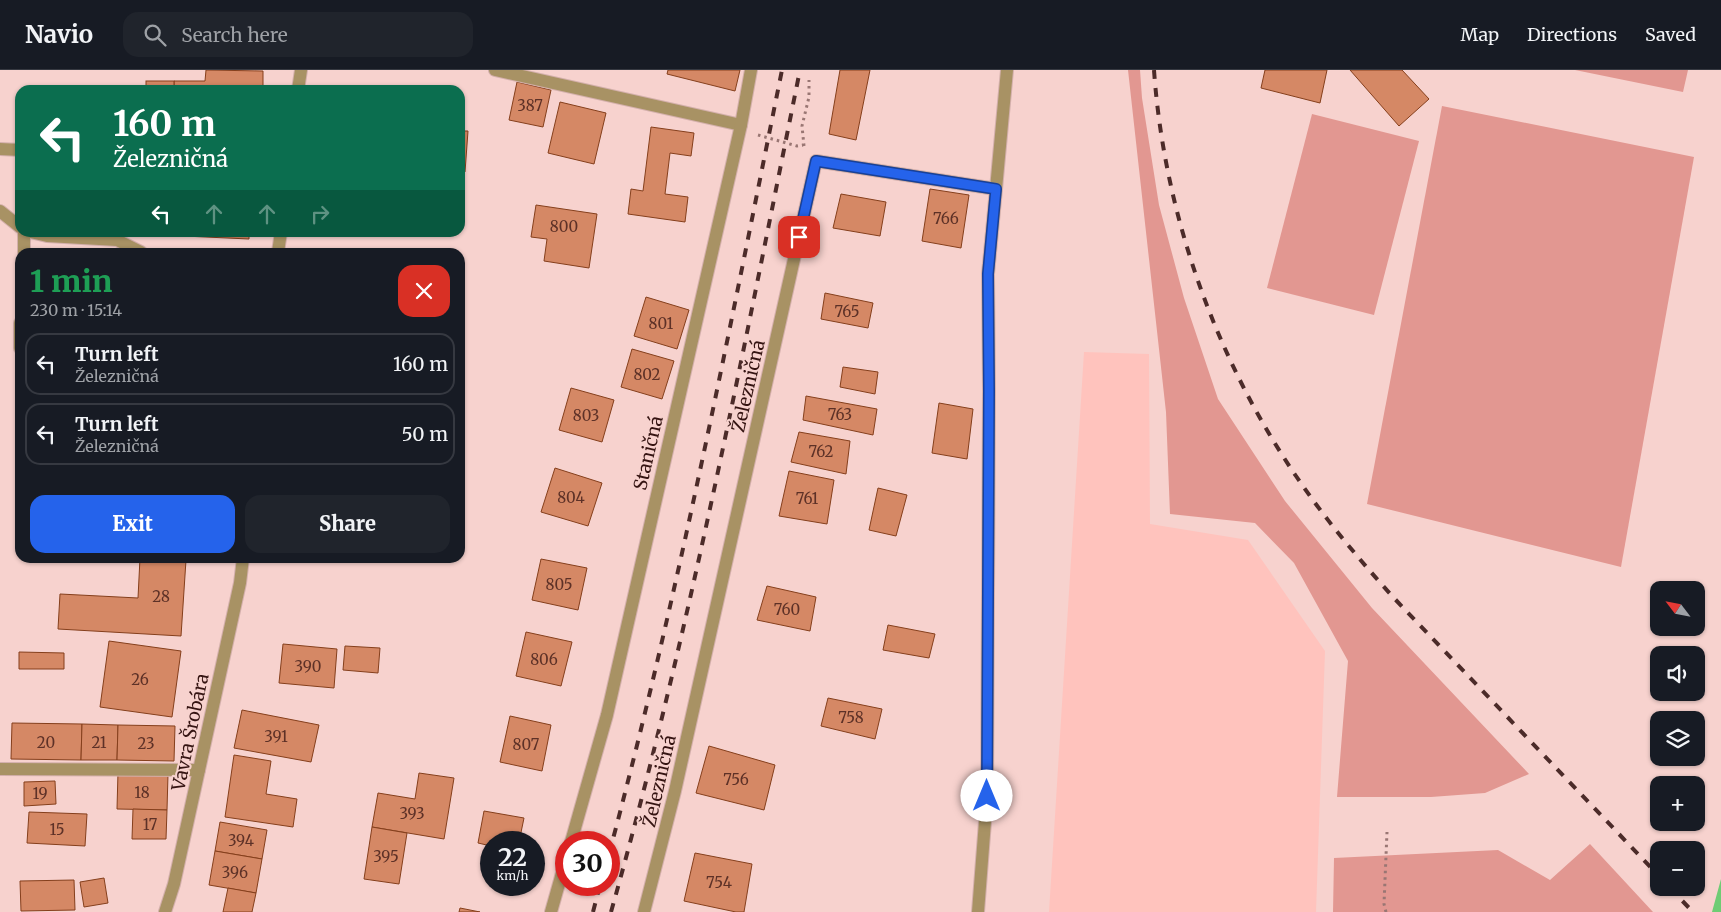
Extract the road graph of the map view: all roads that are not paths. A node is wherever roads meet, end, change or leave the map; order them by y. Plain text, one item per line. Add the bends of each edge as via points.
1 (301, 70) edge
2 (496, 70) edge
3 (751, 70) edge
4 (1007, 70) edge
5 (299, 85) edge
6 (740, 125) junction
7 (0, 149) edge
8 (15, 150) edge
9 (996, 189) junction
10 (0, 211) edge
11 (15, 223) edge
12 (64, 237) edge
13 (133, 248) edge
14 (242, 563) edge
15 (0, 769) edge
16 (199, 770) junction
17 (574, 831) edge
18 (556, 896) edge
19 (165, 912) edge
20 (551, 912) edge
21 (644, 912) edge
22 (978, 912) edge

1 - 5 street
2 - 6 street
3 - 6 street, Staničná
4 - 9 street
6 - 17 street, Staničná via 607,715
7 - 8 street
9 - 21 street, Železničná via 816,161 677,782
9 - 22 street via 988,274 987,796
10 - 11 street
12 - 13 street via 117,240
14 - 16 street, Vavra Šrobára
15 - 16 street
16 - 19 street, Vavra Šrobára
18 - 20 street

